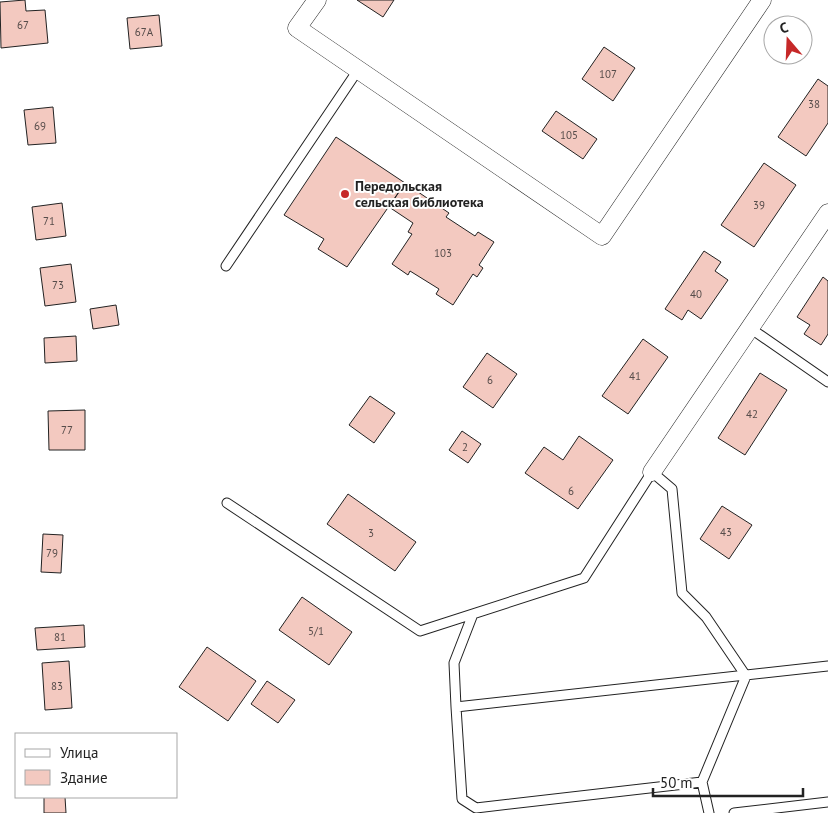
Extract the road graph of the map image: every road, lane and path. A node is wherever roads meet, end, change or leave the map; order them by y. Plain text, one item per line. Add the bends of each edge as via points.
1 (317, 0) edge
2 (762, 0) edge
3 (358, 70) junction
4 (828, 213) edge
5 (226, 266) dead end
6 (750, 328) junction
7 (828, 382) edge
8 (652, 472) junction
9 (227, 503) dead end
10 (473, 614) junction
11 (828, 666) edge
12 (746, 676) junction
13 (456, 706) junction
14 (702, 782) junction
15 (828, 802) edge
16 (709, 813) edge
17 (734, 813) edge

1 - 3 street via 297,28
2 - 3 street via 602,236
3 - 5 lane
4 - 6 street
6 - 7 lane
6 - 8 street
8 - 10 lane via 584,578
8 - 12 lane via 672,489 682,592 706,617
9 - 10 lane via 420,631
10 - 13 lane via 454,663
11 - 12 lane
12 - 13 lane
12 - 14 lane
13 - 14 lane via 462,799 476,808
14 - 16 lane
15 - 17 lane

